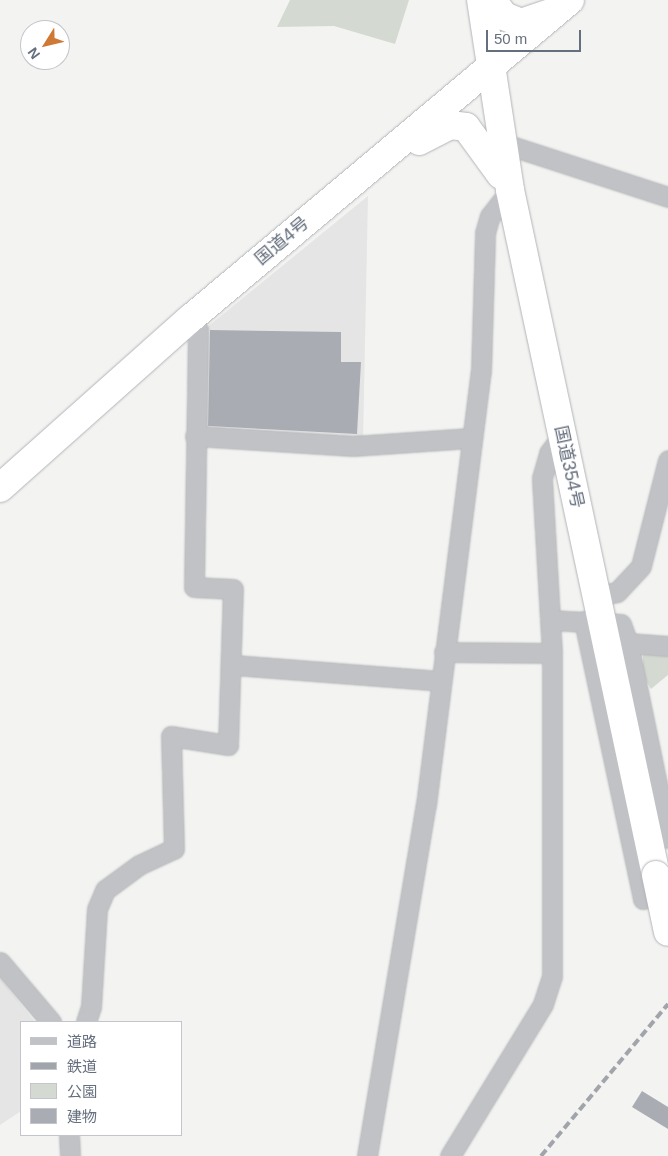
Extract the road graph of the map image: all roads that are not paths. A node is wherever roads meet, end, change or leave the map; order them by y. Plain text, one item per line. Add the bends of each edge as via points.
1 (481, 0) edge
2 (492, 0) edge
3 (566, 3) edge
4 (490, 68) junction
5 (502, 143) junction
6 (368, 169) junction
7 (510, 190) junction
8 (668, 197) edge
9 (190, 319) junction
10 (195, 436) junction
11 (562, 436) junction
12 (471, 438) junction
13 (668, 460) edge
14 (0, 488) edge
15 (597, 596) junction
16 (550, 620) junction
17 (593, 622) junction
18 (628, 643) junction
19 (668, 646) edge
20 (444, 652) junction
21 (552, 653) junction
22 (234, 665) junction
23 (440, 681) junction
24 (668, 838) edge
25 (662, 883) edge
26 (668, 932) edge
27 (0, 962) edge
28 (50, 1021) edge
29 (86, 1021) edge
30 (69, 1136) edge
31 (70, 1156) edge
32 (368, 1156) edge
33 (450, 1156) edge

1 - 4 highway, 国道354号
2 - 3 highway via 504,16 521,23
3 - 4 highway, 国道4号
4 - 5 highway, 国道354号
4 - 6 highway, 国道4号
5 - 7 highway, 国道354号
5 - 8 street
6 - 7 highway via 395,161 439,128 458,125 480,140
6 - 9 highway, 国道4号
7 - 11 highway, 国道354号
7 - 12 street via 490,216 485,233 480,370
9 - 10 street via 198,330
9 - 14 highway, 国道4号
10 - 12 street via 353,446
10 - 22 street via 194,587 233,589
11 - 15 highway, 国道354号
11 - 16 street via 549,453 542,478
12 - 20 street
13 - 15 street via 641,566 617,592
15 - 17 highway, 国道354号
16 - 17 street
16 - 21 street
17 - 18 street via 621,624
17 - 25 highway, 国道354号
18 - 19 street
18 - 24 street
20 - 21 street
20 - 23 street
21 - 33 street via 552,976 543,1004
22 - 23 street
22 - 29 street via 228,745 171,736 174,849 139,865 104,890 97,909 92,1007
23 - 32 street via 426,805
25 - 26 highway, 国道354号, bridge
27 - 28 street
30 - 31 street

